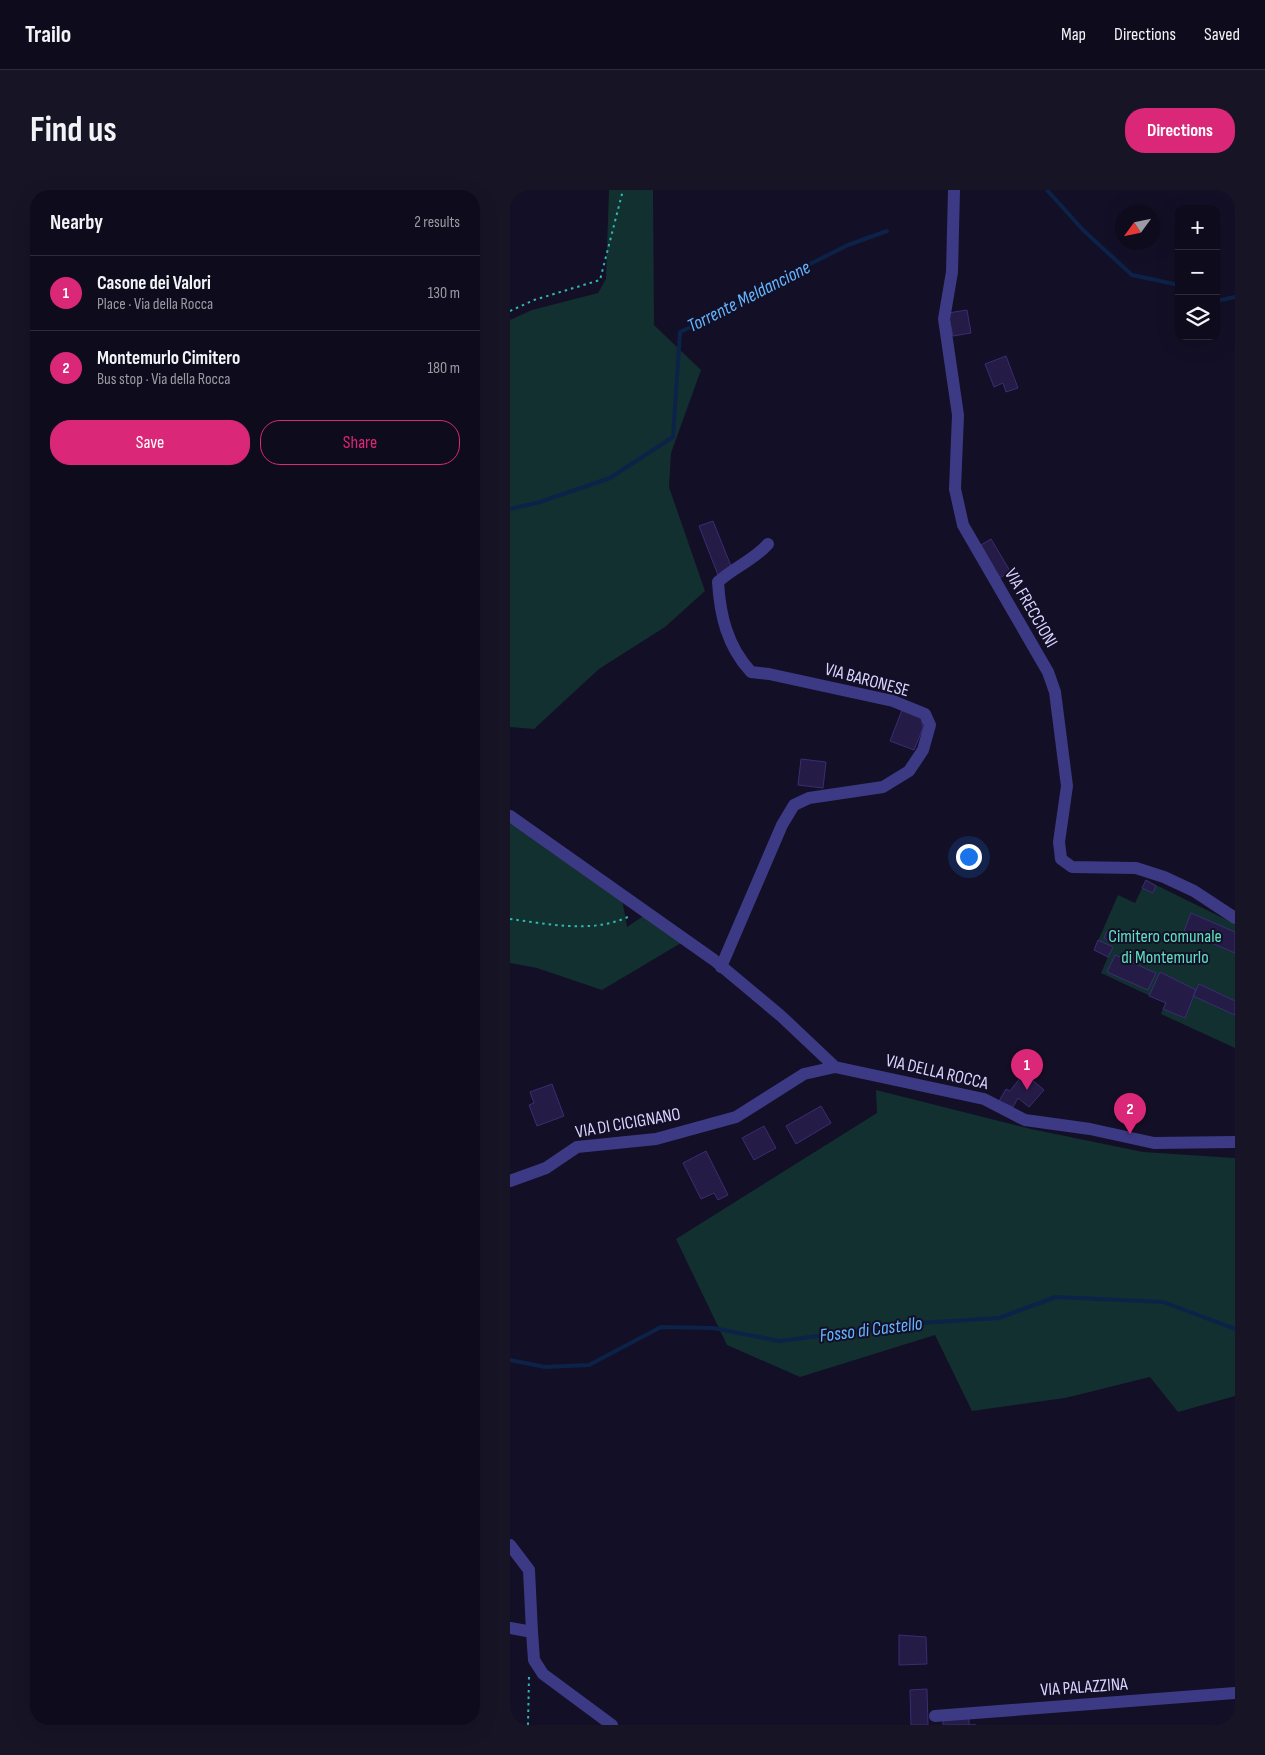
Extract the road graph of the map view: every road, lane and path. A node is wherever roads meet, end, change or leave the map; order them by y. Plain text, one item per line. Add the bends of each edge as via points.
1 (623, 190) edge
2 (954, 190) edge
3 (510, 311) edge
4 (768, 544) dead end
5 (510, 816) edge
6 (644, 909) junction
7 (1235, 918) edge
8 (510, 919) edge
9 (722, 967) junction
10 (835, 1067) junction
11 (1235, 1142) edge
12 (510, 1181) edge
13 (510, 1545) edge
14 (510, 1628) edge
15 (532, 1632) junction
16 (529, 1669) dead end
17 (1235, 1694) edge
18 (935, 1716) dead end
19 (528, 1725) edge
20 (612, 1725) edge

1 - 3 path via 600,280 534,300
2 - 7 street, VIA FRECCIONI via 952,272 944,319 958,415 955,489 964,525 1048,672 1055,692 1067,786 1059,842 1061,859 1072,867 1136,868 1164,876
4 - 9 street, VIA BARONESE via 756,557 728,572 718,582 726,634 742,663 751,672 893,701 925,714 930,725 923,750 909,771 883,787 809,798 794,805 782,825
5 - 6 street
6 - 8 path via 617,923 575,927
6 - 9 street
9 - 10 street
10 - 11 street, VIA DELLA ROCCA via 984,1099 1025,1120 1154,1143
10 - 12 street, VIA DI CICIGNANO via 804,1074 736,1117 656,1138 577,1147 546,1168
13 - 15 street via 529,1570
14 - 15 street
15 - 20 street via 534,1660 543,1674
16 - 19 path
17 - 18 street, VIA PALAZZINA

